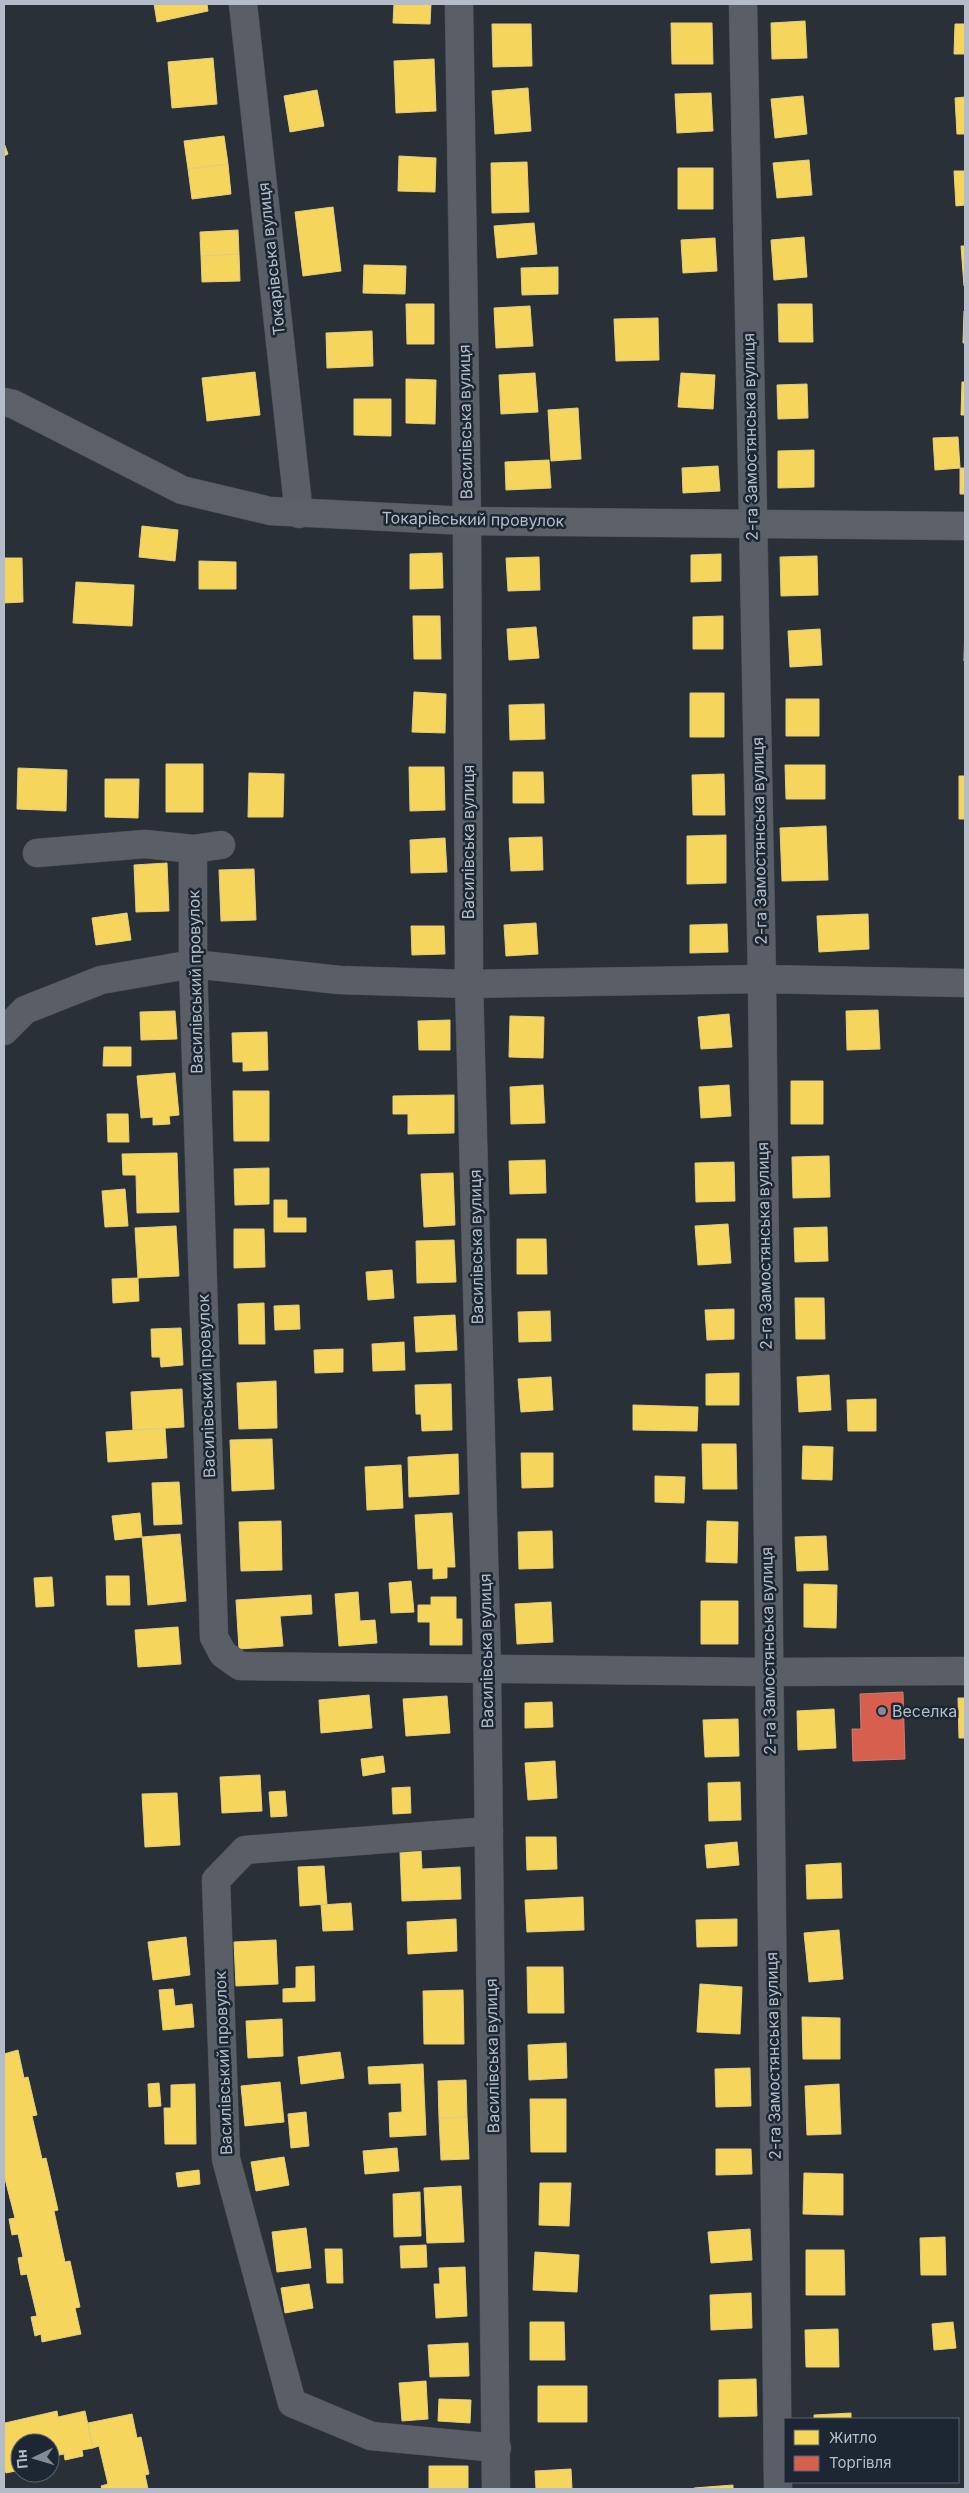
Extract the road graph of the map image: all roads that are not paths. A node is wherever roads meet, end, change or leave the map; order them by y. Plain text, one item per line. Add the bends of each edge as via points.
1 (243, 4) edge
2 (459, 4) edge
3 (743, 4) edge
4 (4, 402) edge
5 (300, 514) junction
6 (467, 521) junction
7 (752, 523) junction
8 (965, 526) edge
9 (221, 845) dead end
10 (193, 849) junction
11 (37, 854) dead end
12 (193, 964) junction
13 (762, 979) junction
14 (965, 983) edge
15 (469, 984) junction
16 (4, 1031) edge
17 (487, 1669) junction
18 (965, 1671) edge
19 (768, 1672) junction
20 (489, 1831) junction
21 (497, 2448) junction
22 (496, 2489) edge
23 (778, 2489) edge

1 - 5 street, Токарівська вулиця
2 - 6 street, Василівська вулиця
3 - 7 street, 2-га Замостянська вулиця
4 - 5 main road, Токарівський провулок via 182,490 270,511
5 - 6 main road, Токарівський провулок
6 - 7 main road, Токарівський провулок
6 - 15 street, Василівська вулиця
7 - 8 main road, Токарівський провулок
7 - 13 street, 2-га Замостянська вулиця
9 - 10 street
10 - 11 street via 145,844
10 - 12 street, Василівський провулок
12 - 15 street via 339,980
12 - 16 street via 101,980 25,1010
12 - 17 street, Василівський провулок via 214,1637 223,1654 240,1666
13 - 14 street
13 - 15 street
13 - 19 street, 2-га Замостянська вулиця
15 - 17 street, Василівська вулиця
17 - 19 street, Василівський провулок
17 - 20 street, Василівська вулиця
18 - 19 street, Василівський провулок
19 - 23 street, 2-га Замостянська вулиця
20 - 21 street, Василівська вулиця
20 - 21 street, Василівський провулок via 245,1850 216,1880 226,2159 292,2403 371,2436
21 - 22 street, Василівська вулиця

